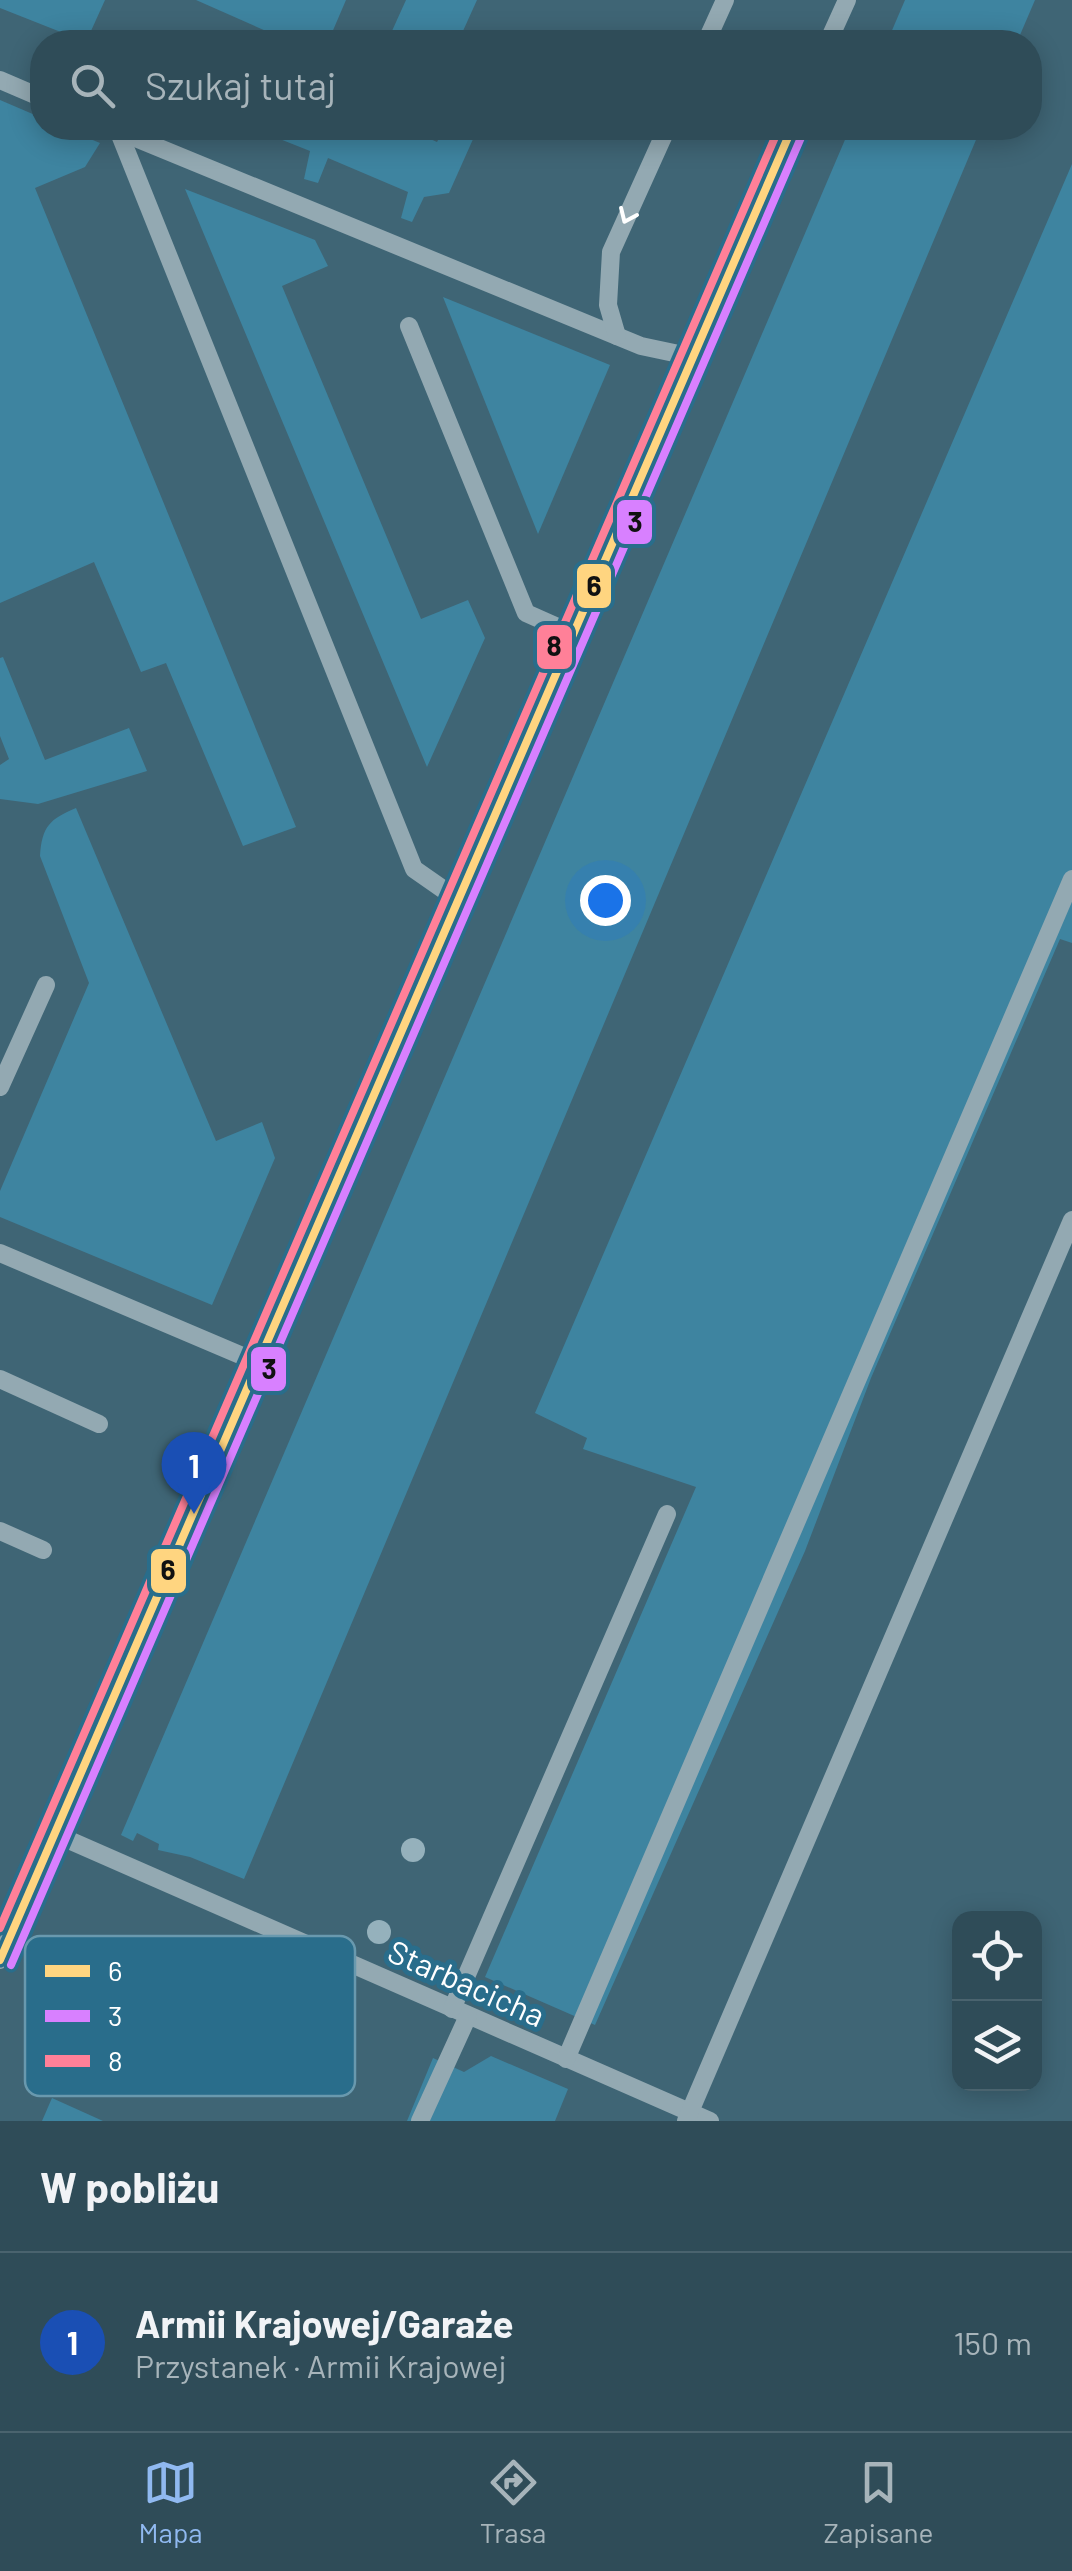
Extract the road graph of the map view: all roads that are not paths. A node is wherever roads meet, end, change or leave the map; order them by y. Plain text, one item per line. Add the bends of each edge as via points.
1 (725, 0) edge
2 (847, 0) edge
3 (711, 30) edge
4 (833, 30) edge
5 (0, 80) edge
6 (30, 93) edge
7 (118, 140) edge
8 (141, 140) edge
9 (662, 140) edge
10 (787, 140) edge
11 (408, 326) dead end
12 (617, 336) junction
13 (693, 356) junction
14 (570, 634) junction
15 (1072, 879) edge
16 (457, 899) junction
17 (46, 985) dead end
18 (0, 1087) edge
19 (1072, 1220) edge
20 (0, 1253) edge
21 (259, 1364) junction
22 (0, 1380) edge
23 (100, 1424) dead end
24 (667, 1514) dead end
25 (0, 1531) edge
26 (43, 1550) dead end
27 (55, 1834) junction
28 (287, 1936) edge
29 (0, 1960) edge
30 (355, 1966) edge
31 (460, 2012) junction
32 (566, 2058) junction
33 (688, 2117) edge
34 (420, 2121) edge
35 (710, 2121) edge

1 - 3 street
2 - 4 street
5 - 6 street
7 - 16 street via 414,869
8 - 12 street
9 -> 12 street via 611,252 608,305
10 - 13 street
11 - 14 street via 526,613
12 - 13 street
13 - 14 street
14 - 16 street
15 - 32 street
16 - 21 street
17 - 18 street
19 - 33 street
20 - 21 street
21 - 27 street
22 - 23 street
24 - 31 street
25 - 26 street
27 - 28 street, Starbacicha
27 - 29 street
30 - 31 street, Starbacicha
31 - 32 street, Starbacicha
31 - 34 street
32 - 33 street, Starbacicha
33 - 35 street, Starbacicha

